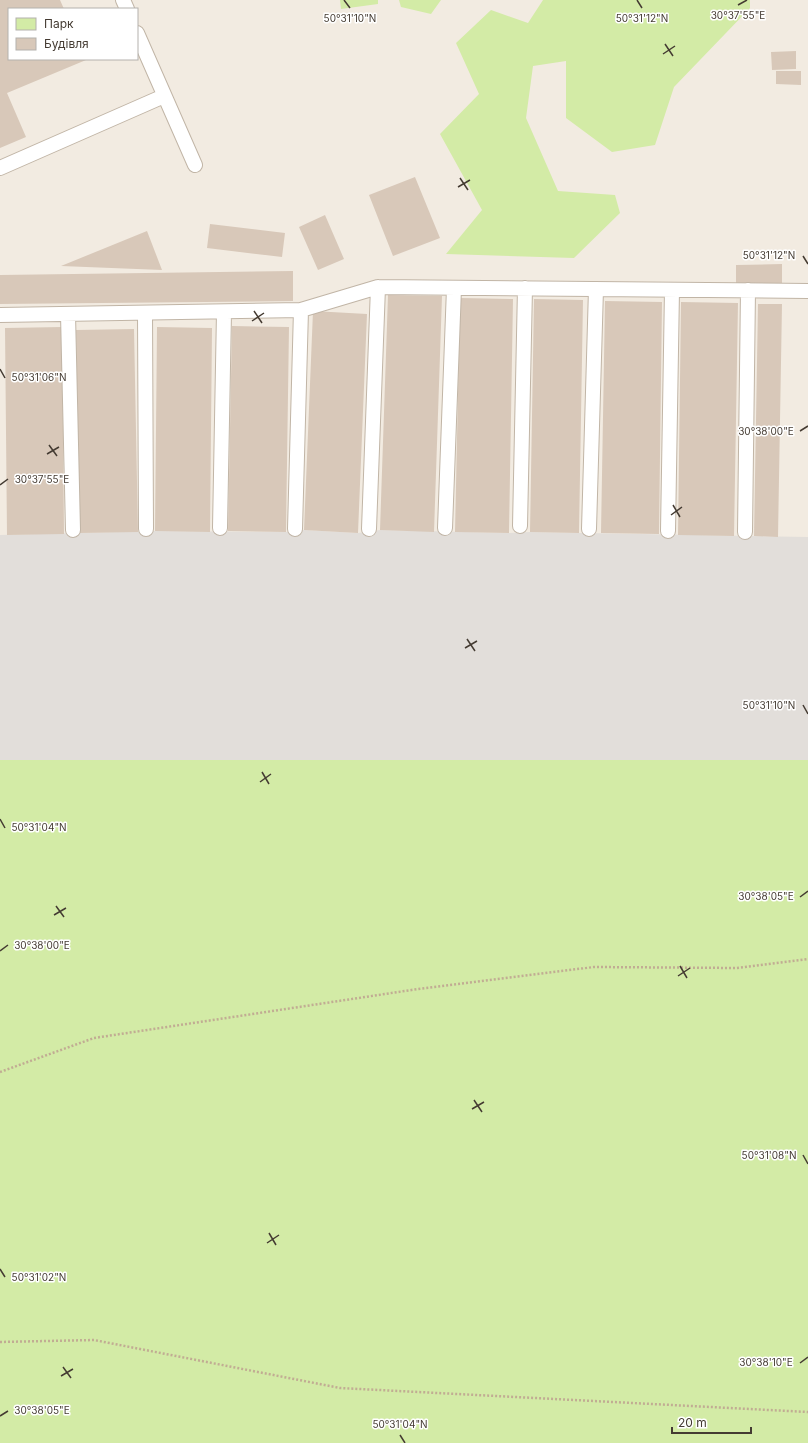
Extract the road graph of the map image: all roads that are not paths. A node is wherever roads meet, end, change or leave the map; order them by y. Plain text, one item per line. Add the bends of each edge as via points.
1 (138, 35) edge
2 (164, 96) junction
3 (195, 165) dead end
4 (0, 168) edge
5 (378, 287) junction
6 (454, 288) junction
7 (525, 288) junction
8 (596, 289) junction
9 (672, 290) junction
10 (748, 290) junction
11 (808, 291) edge
12 (301, 310) junction
13 (224, 312) junction
14 (145, 313) junction
15 (68, 314) junction
16 (0, 315) edge
17 (520, 526) dead end
18 (220, 528) dead end
19 (369, 528) dead end
20 (446, 528) dead end
21 (146, 529) dead end
22 (295, 529) dead end
23 (589, 529) dead end
24 (73, 530) dead end
25 (668, 530) dead end
26 (745, 532) dead end

1 - 2 lane
2 - 3 lane
2 - 4 lane
5 - 6 lane
5 - 12 lane
5 - 19 lane
6 - 7 lane
6 - 20 lane
7 - 8 lane
7 - 17 lane
8 - 9 lane
8 - 23 lane
9 - 10 lane
9 - 25 lane
10 - 11 lane
10 - 26 lane
12 - 13 lane
12 - 22 lane
13 - 14 lane
13 - 18 lane
14 - 15 lane
14 - 21 lane
15 - 16 lane
15 - 24 lane

